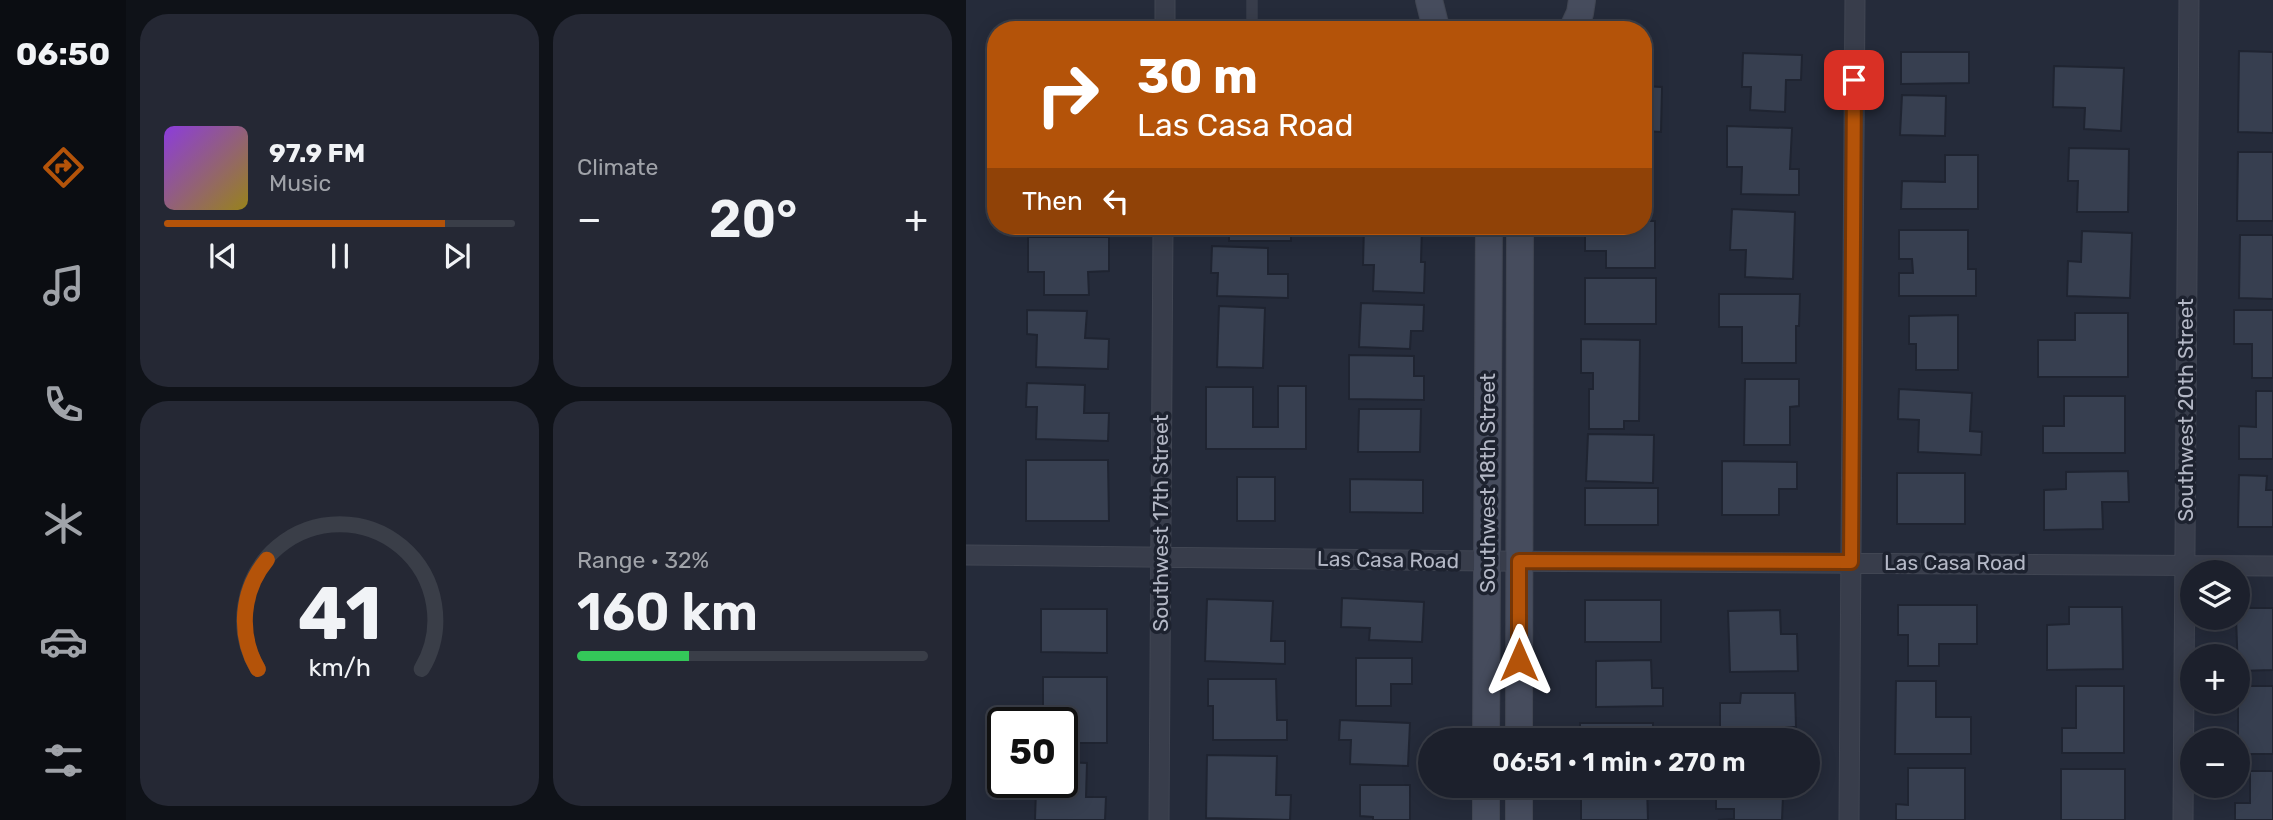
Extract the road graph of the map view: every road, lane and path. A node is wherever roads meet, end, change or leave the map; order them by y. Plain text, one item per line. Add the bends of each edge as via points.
1 (1165, 0) edge
2 (1252, 0) edge
3 (1429, 0) edge
4 (1582, 0) edge
5 (1855, 0) edge
6 (2189, 0) edge
7 (1165, 21) edge
8 (1252, 21) edge
9 (1435, 21) edge
10 (1576, 21) edge
11 (1163, 235) edge
12 (1489, 235) edge
13 (1520, 235) edge
14 (966, 555) edge
15 (1161, 557) junction
16 (2185, 560) edge
17 (1487, 561) junction
18 (1519, 561) junction
19 (1851, 562) junction
20 (2180, 565) edge
21 (2250, 566) edge
22 (2273, 566) edge
23 (2184, 630) edge
24 (1486, 728) edge
25 (1519, 728) edge
26 (1486, 798) edge
27 (1519, 798) edge
28 (1159, 820) edge
29 (1486, 820) edge
30 (1519, 820) edge
31 (1849, 820) edge
32 (2183, 820) edge

1 - 7 street
2 - 8 lane
3 - 9 main road
4 - 10 main road
5 - 19 street
6 - 16 street, Southwest 20th Street
11 - 15 street, Southwest 17th Street
12 - 17 main road, Southwest 18th Street
13 - 18 main road, Southwest 18th Street
14 - 15 street, Las Casa Road
15 - 17 street, Las Casa Road
15 - 28 street, Southwest 17th Street
17 - 18 street, Las Casa Road
17 - 24 main road, Southwest 18th Street
18 - 19 street, Las Casa Road
18 - 25 main road, Southwest 18th Street
19 - 20 street, Las Casa Road
19 - 31 street
21 - 22 street, Las Casa Road
23 - 32 street, Southwest 20th Street
26 - 29 main road
27 - 30 main road

